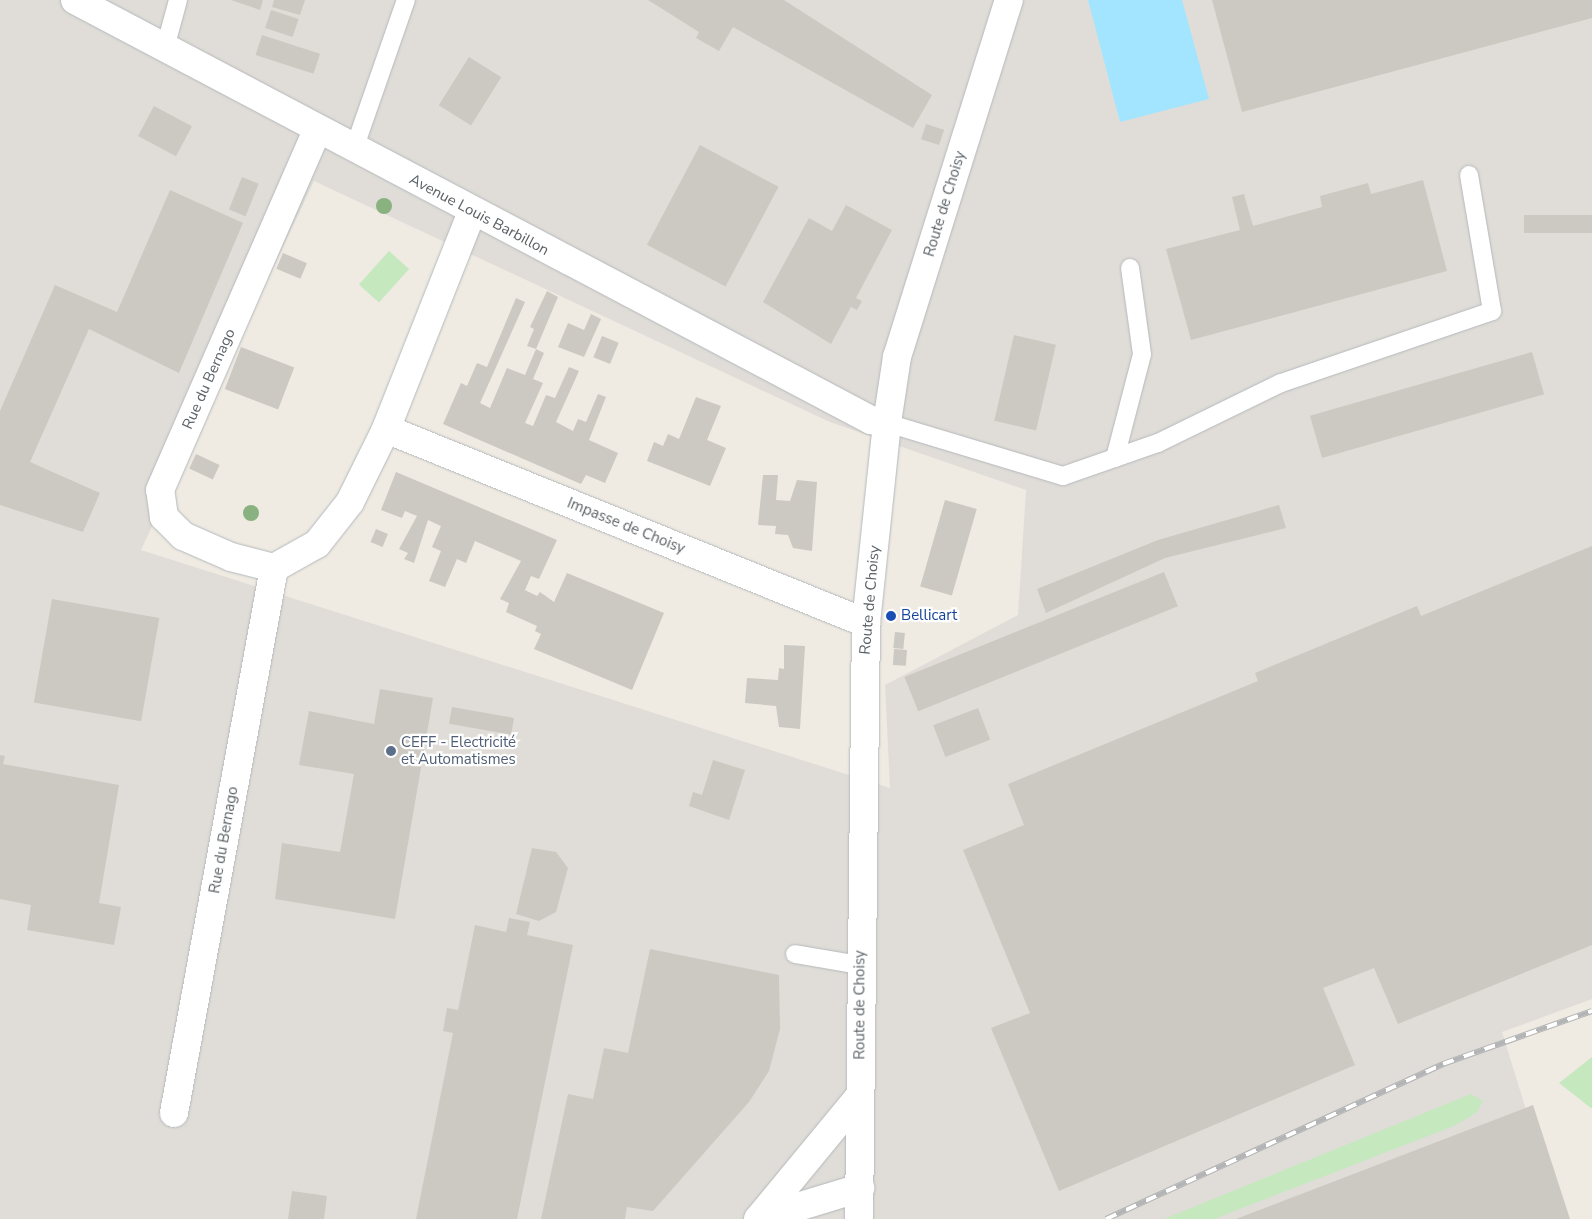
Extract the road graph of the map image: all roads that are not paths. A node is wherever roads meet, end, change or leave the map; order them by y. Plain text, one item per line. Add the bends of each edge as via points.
1 (75, 0) edge
2 (178, 0) edge
3 (406, 0) edge
4 (1009, 0) edge
5 (165, 48) junction
6 (318, 129) junction
7 (354, 149) junction
8 (1469, 175) dead end
9 (472, 212) junction
10 (1130, 268) dead end
11 (886, 422) junction
12 (386, 429) junction
13 (1115, 458) junction
14 (274, 568) junction
15 (866, 623) junction
16 (795, 954) dead end
17 (860, 965) junction
18 (859, 1096) junction
19 (174, 1113) dead end
20 (860, 1188) junction
21 (759, 1218) edge
22 (859, 1219) edge

1 - 5 street, Avenue Louis Barbillon
2 - 5 lane
3 - 7 lane
4 - 11 street, Route de Choisy via 898,357
5 - 6 street, Avenue Louis Barbillon
6 - 7 street, Avenue Louis Barbillon
6 - 14 street, Rue du Bernago via 160,490 164,517 183,536 231,557
7 - 9 street, Avenue Louis Barbillon
8 - 13 lane via 1492,311 1281,382 1158,443
9 - 11 street, Avenue Louis Barbillon via 871,420
9 - 12 street
10 - 13 lane via 1142,354
11 - 13 lane via 1063,476
11 - 15 street, Route de Choisy
12 - 14 street via 350,502 317,544
12 - 15 street, Impasse de Choisy
14 - 19 street, Rue du Bernago
15 - 17 street, Route de Choisy
16 - 17 lane
17 - 18 street, Route de Choisy
18 - 20 street, Route de Choisy
18 - 21 street
20 - 21 street
20 - 22 street, Route de Choisy

